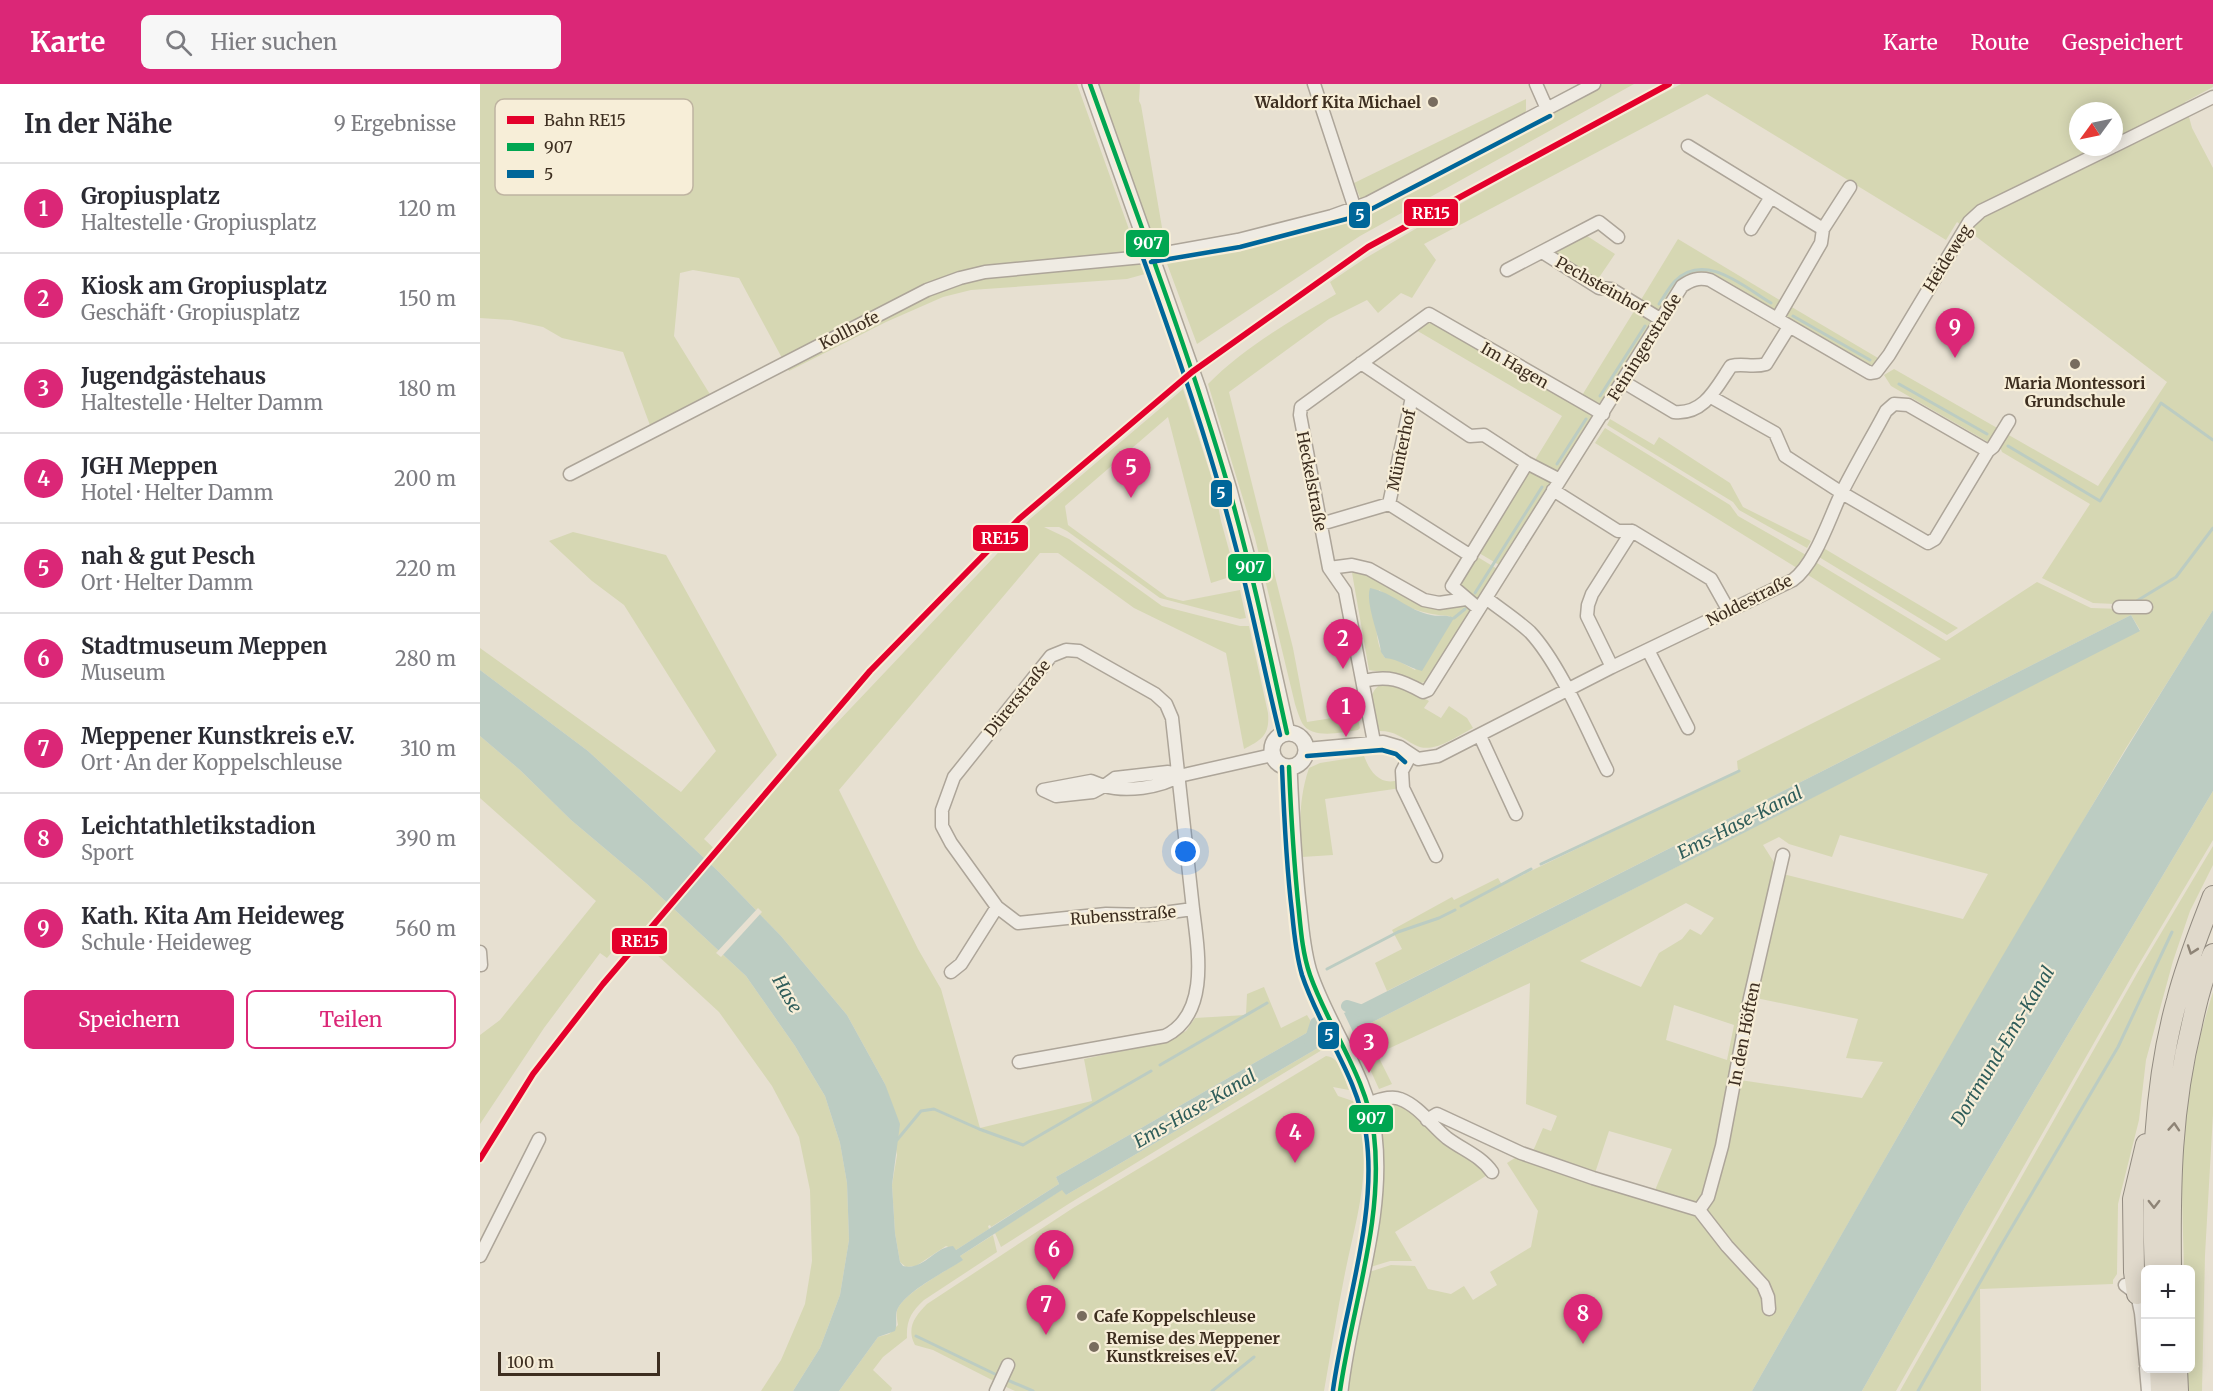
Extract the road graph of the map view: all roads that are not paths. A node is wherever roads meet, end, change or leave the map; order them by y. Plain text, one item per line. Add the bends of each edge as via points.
1 (1090, 84) edge
2 (1314, 84) edge
3 (1536, 84) edge
4 (1594, 84) edge
5 (2213, 97) edge
6 (1547, 109) junction
7 (2123, 141) edge
8 (1688, 146) dead end
9 (2093, 156) edge
10 (1850, 187) dead end
11 (1771, 197) junction
12 (1354, 209) junction
13 (1823, 229) junction
14 (1751, 230) dead end
15 (1618, 237) dead end
16 (1542, 252) junction
17 (1150, 255) junction
18 (1507, 270) dead end
19 (1429, 314) joint
20 (1660, 319) junction
21 (1778, 320) junction
22 (1789, 327) junction
23 (1361, 363) junction
24 (1878, 370) joint
25 (1622, 381) junction
26 (1711, 396) junction
27 (1412, 397) junction
28 (1603, 414) junction
29 (2009, 421) dead end
30 (1988, 451) junction
31 (1527, 464) junction
32 (570, 474) dead end
33 (1557, 485) junction
34 (1842, 493) junction
35 (1389, 504) junction
36 (1321, 524) junction
37 (1632, 531) junction
38 (1471, 556) junction
39 (1329, 568) junction
40 (1466, 599) junction
41 (1482, 604) junction
42 (2119, 607) dead end
43 (2146, 607) dead end
44 (1729, 611) junction
45 (1648, 650) junction
46 (1612, 668) junction
47 (1363, 681) junction
48 (1567, 690) junction
49 (1688, 728) dead end
50 (1287, 732) junction
51 (1480, 736) junction
52 (1374, 742) junction
53 (1306, 749) junction
54 (1272, 755) junction
55 (1410, 756) junction
56 (1289, 767) junction
57 (1607, 770) dead end
58 (1179, 776) junction
59 (1104, 786) dead end
60 (1516, 814) dead end
61 (942, 826) joint
62 (1783, 855) dead end
63 (1436, 856) dead end
64 (2213, 896) edge
65 (997, 907) junction
66 (1192, 909) junction
67 (2213, 954) edge
68 (951, 972) dead end
69 (2172, 1019) junction
70 (1018, 1062) dead end
71 (1368, 1103) junction
72 (1427, 1120) junction
73 (539, 1139) dead end
74 (1492, 1172) dead end
75 (1699, 1210) junction
76 (480, 1256) edge
77 (2155, 1265) edge
78 (2171, 1265) edge
79 (2131, 1289) joint
80 (1769, 1308) dead end
81 (2141, 1319) edge
82 (2146, 1373) edge
83 (2160, 1373) edge
84 (2177, 1373) edge
85 (1340, 1391) edge
86 (2148, 1391) edge
87 (2161, 1391) edge
88 (2178, 1391) edge

1 - 17 street
2 - 12 street
3 - 6 street
4 - 6 street, Kollhofe
5 - 7 street, Heideweg
6 - 12 street, Kollhofe
8 - 11 street
9 - 24 street, Heideweg via 1981,211 1969,222
10 - 13 street
11 - 13 street
11 - 14 street
12 - 17 street, Kollhofe via 1238,240
13 - 21 street via 1821,243
15 - 16 street, Pechsteinhof via 1599,222
16 - 18 street, Pechsteinhof
16 - 20 street, Pechsteinhof via 1599,288 1611,289
17 - 32 street, Kollhofe via 985,272 927,290
17 - 50 street via 1191,366 1229,490
19 - 23 street, Heckelstraße
19 - 28 street, Im Hagen
20 - 21 street, Feiningerstraße via 1682,286 1700,278
20 - 25 street, Feiningerstraße
21 - 22 street, Feiningerstraße
22 - 24 street, Feiningerstraße via 1870,373
22 - 26 street via 1766,364 1754,368 1731,366
23 - 27 street, Münterhof
23 - 36 street, Heckelstraße via 1301,407
25 - 26 street via 1674,412 1698,408
25 - 28 street, Feiningerstraße
26 - 34 street via 1775,433 1785,456
27 - 31 street, Münterhof via 1470,435 1484,435
27 - 35 street, Münterhof
28 - 33 street, Feiningerstraße
29 - 30 street
30 - 34 street, Noldestraße via 1908,405 1894,404 1886,411
30 - 34 street via 1935,539 1928,543
31 - 33 street, Münterhof
31 - 38 street
33 - 37 street, Münterhof via 1617,531
33 - 41 street, Feiningerstraße
34 - 44 street, Noldestraße via 1802,571 1793,580
35 - 36 street, Münterhof
35 - 38 street, Münterhof
36 - 39 street, Heckelstraße
37 - 44 street, Münterhof via 1711,579
37 - 46 street via 1588,605 1587,616
38 - 40 street via 1452,586
39 - 40 street via 1352,564 1369,569 1424,600 1439,603
39 - 47 street via 1345,591
40 - 41 street
41 - 47 street, Feiningerstraße via 1428,690 1423,692 1390,678
41 - 48 street via 1528,631
42 - 43 street
44 - 45 street, Noldestraße
45 - 46 street, Noldestraße
45 - 49 street
46 - 48 street, Noldestraße
47 - 52 street
48 - 51 street, Noldestraße
48 - 57 street
50 - 53 street via 1299,736
50 - 54 street via 1274,741
51 - 55 street, Noldestraße via 1430,759
51 - 60 street
52 - 53 street
52 - 55 street via 1400,747
53 - 56 street via 1300,762
54 - 56 street via 1276,762
54 - 58 street
55 - 63 street via 1402,771 1404,788
56 - 71 street via 1304,951 1322,1004
58 - 59 street via 1168,783 1117,789
58 - 61 street, Dürerstraße via 1172,717 1166,704 1079,651 1066,650 1051,656 954,777 942,810
58 - 66 street, Rubensstraße
61 - 65 street, Rubensstraße
62 - 75 street, In den Höften via 1722,1146 1708,1197
64 -> 69 highway via 2191,952
65 - 66 street, Rubensstraße via 1018,923
65 - 68 street via 961,964
66 - 70 street via 1197,996 1180,1028 1166,1036
78 -> 67 highway via 2170,1184 2175,1112 2196,1004
69 -> 77 highway via 2157,1113
69 - 79 highway via 2158,1054 2148,1137 2133,1199
71 - 72 street via 1400,1098
71 - 85 street via 1377,1167
72 - 74 street via 1448,1139 1486,1162
72 - 75 street via 1437,1114 1521,1153
73 - 76 street
75 - 80 street via 1763,1285
79 - 81 street
82 - 86 street
83 - 87 highway
84 - 88 highway

